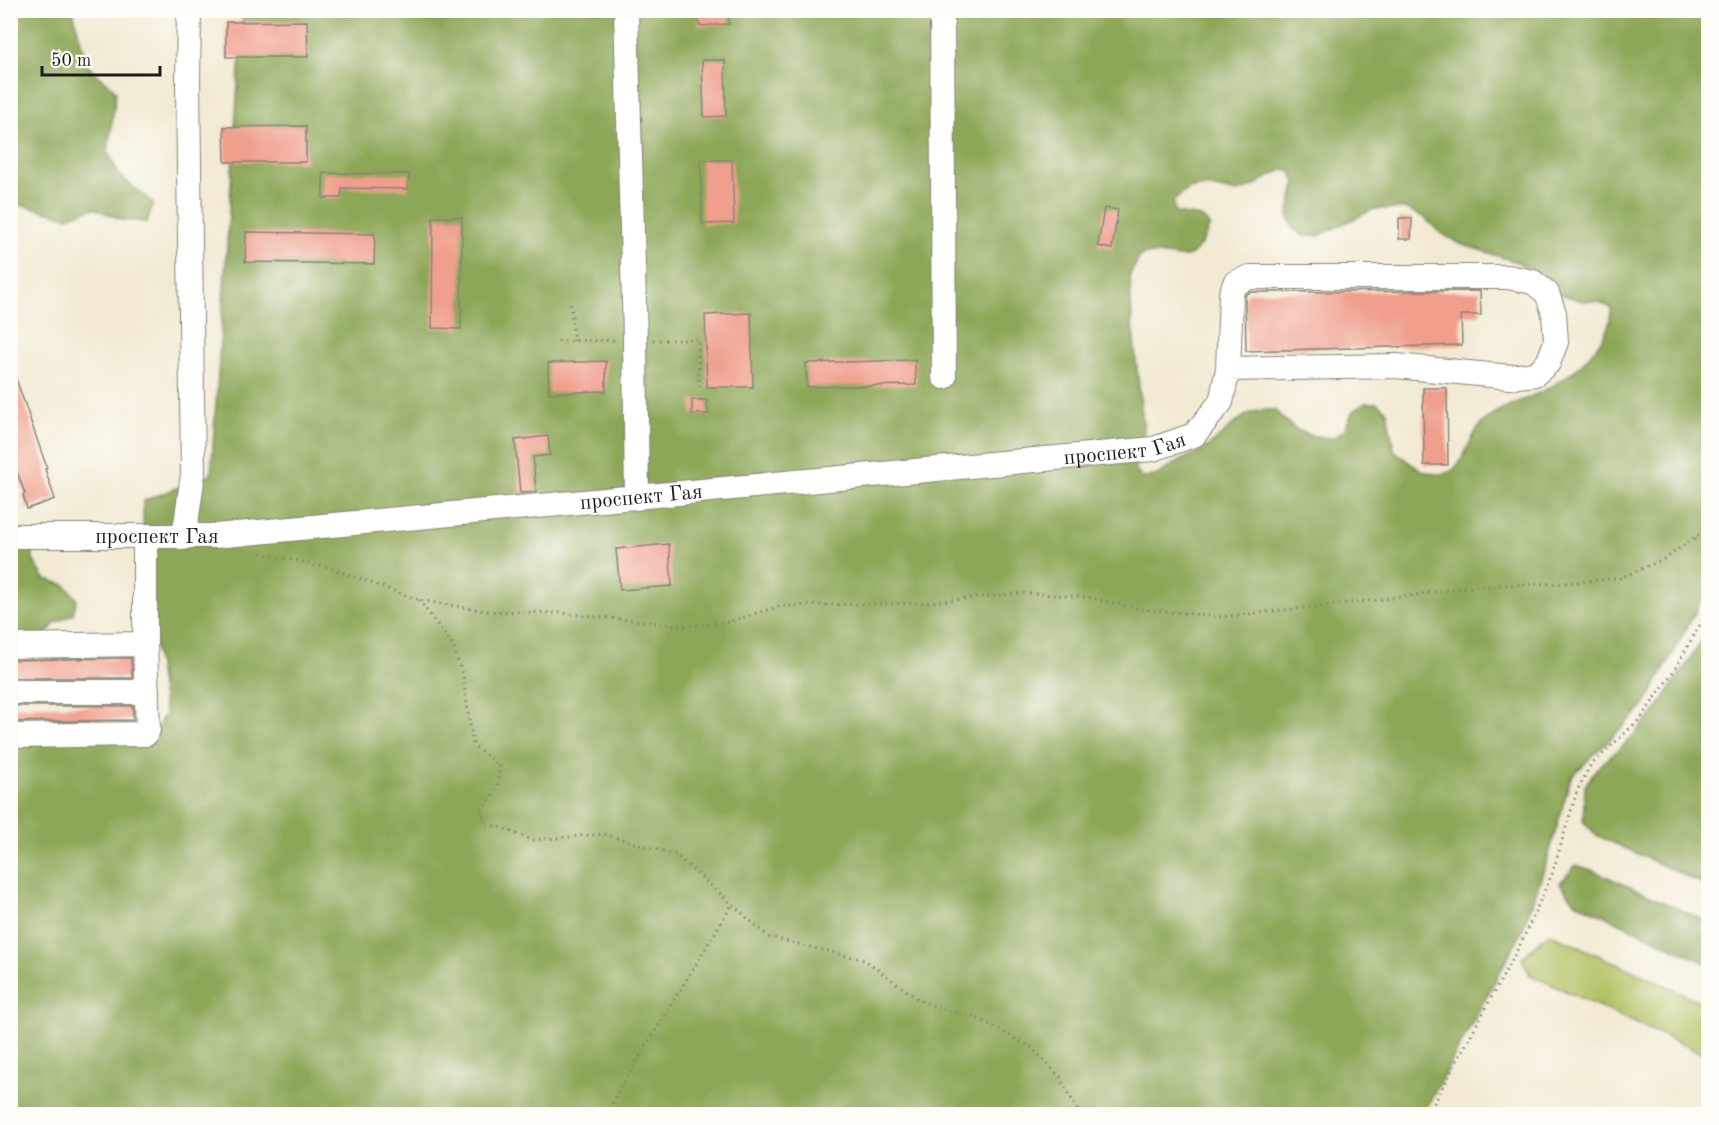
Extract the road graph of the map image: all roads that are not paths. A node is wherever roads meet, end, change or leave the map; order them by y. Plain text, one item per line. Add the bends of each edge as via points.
1 (189, 10) edge
2 (626, 10) edge
3 (942, 10) edge
4 (1228, 369) junction
5 (944, 377) dead end
6 (637, 498) junction
7 (10, 536) edge
8 (146, 537) junction
9 (184, 538) junction
10 (145, 644) junction
11 (10, 646) edge
12 (10, 692) edge
13 (147, 692) junction
14 (10, 736) edge

1 - 9 street via 193,474
2 - 6 street
3 - 5 street
4 - 4 street, проспект Гая via 1231,294 1235,283 1250,277 1508,277 1533,282 1547,293 1554,313 1556,342 1548,363 1535,374 1510,377 1396,366
4 - 6 street, проспект Гая via 1221,402 1194,435 1152,450
6 - 9 street, проспект Гая
7 - 8 street, проспект Гая
8 - 9 street, проспект Гая
8 - 10 street
10 - 11 street
10 - 13 street
12 - 13 street
13 - 14 street via 146,734

